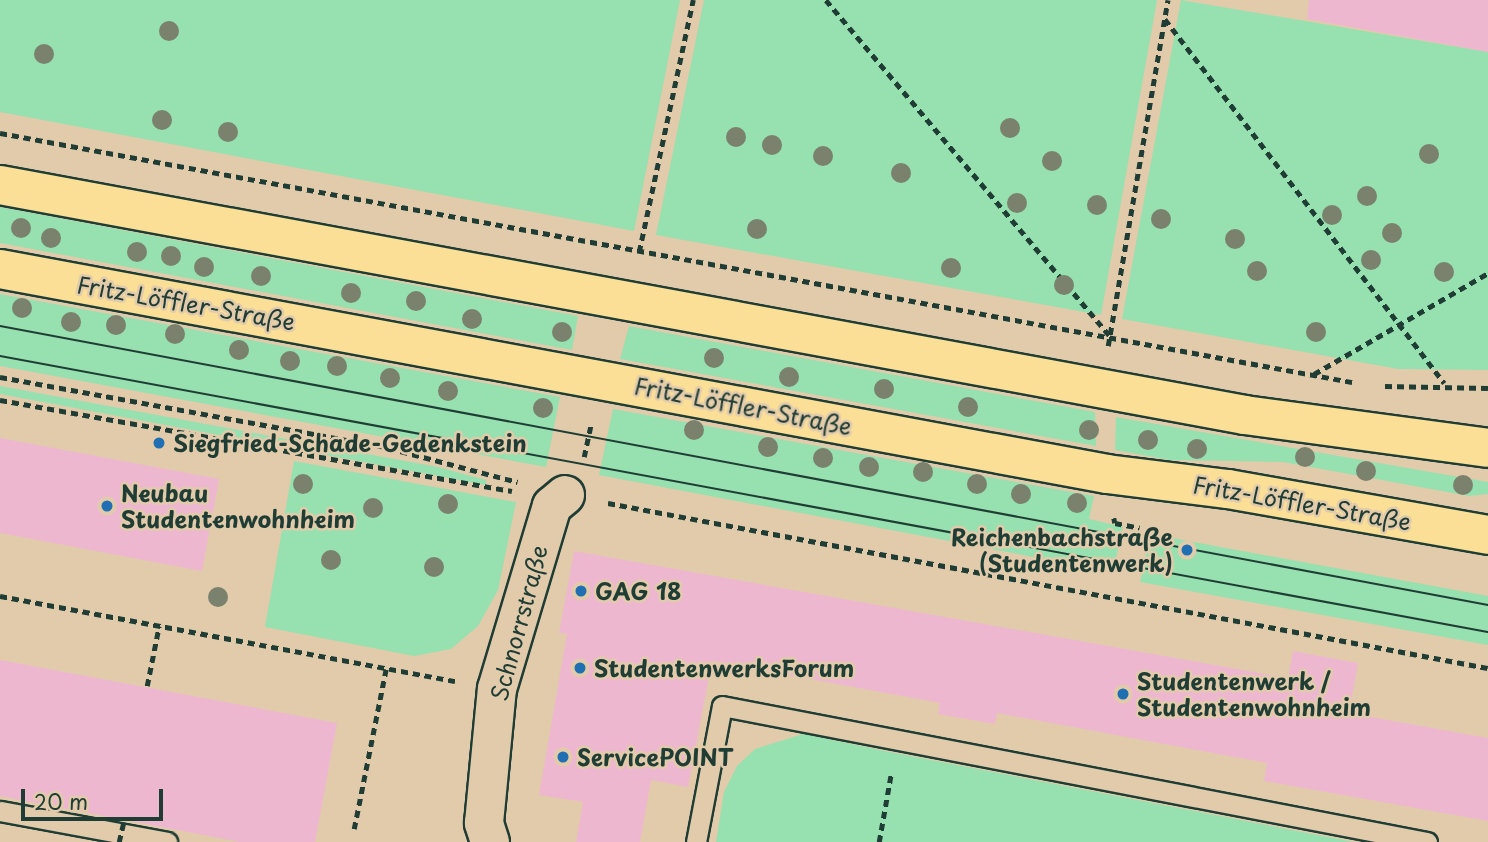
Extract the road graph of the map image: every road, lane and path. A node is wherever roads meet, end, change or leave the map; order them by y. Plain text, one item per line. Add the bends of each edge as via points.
1 (693, 0) edge
2 (825, 0) edge
3 (1168, 0) edge
4 (1165, 19) junction
5 (0, 133) edge
6 (0, 185) edge
7 (640, 250) junction
8 (0, 269) edge
9 (1488, 273) edge
10 (615, 299) junction
11 (1401, 324) junction
12 (1110, 335) junction
13 (1314, 375) junction
14 (0, 377) edge
15 (1362, 384) dead end
16 (1445, 384) junction
17 (1374, 386) dead end
18 (1488, 388) edge
19 (0, 400) edge
20 (1488, 448) edge
21 (565, 495) junction
22 (1488, 536) edge
23 (0, 596) edge
24 (159, 626) junction
25 (386, 668) junction
26 (1488, 668) edge
27 (147, 686) dead end
28 (497, 689) junction
29 (898, 740) junction
30 (0, 811) edge
31 (124, 821) dead end
32 (354, 829) dead end
33 (119, 842) edge
34 (167, 842) edge
35 (490, 842) edge
36 (696, 842) edge
37 (879, 842) edge
38 (1427, 842) edge

1 - 7 path
2 - 12 path
3 - 4 path
4 - 11 path
4 - 12 path
5 - 7 path
6 - 10 main road
7 - 10 path
7 - 12 path
8 - 22 main road, Fritz-Löffler-Straße via 1107,474
9 - 11 path
10 - 20 main road via 1245,415
11 - 13 path
11 - 16 path
12 - 13 path
13 - 15 path
14 - 21 path via 389,448
16 - 17 path
16 - 18 path
19 - 21 path via 484,488
21 - 26 path
21 - 28 street, Schnorrstraße via 552,506
23 - 24 path
24 - 25 path
24 - 27 path
25 - 28 path
25 - 32 path
28 - 35 street, Schnorrstraße via 484,823
29 - 36 lane via 722,706
29 - 37 path
29 - 38 lane
30 - 34 lane
31 - 33 path, bridge

